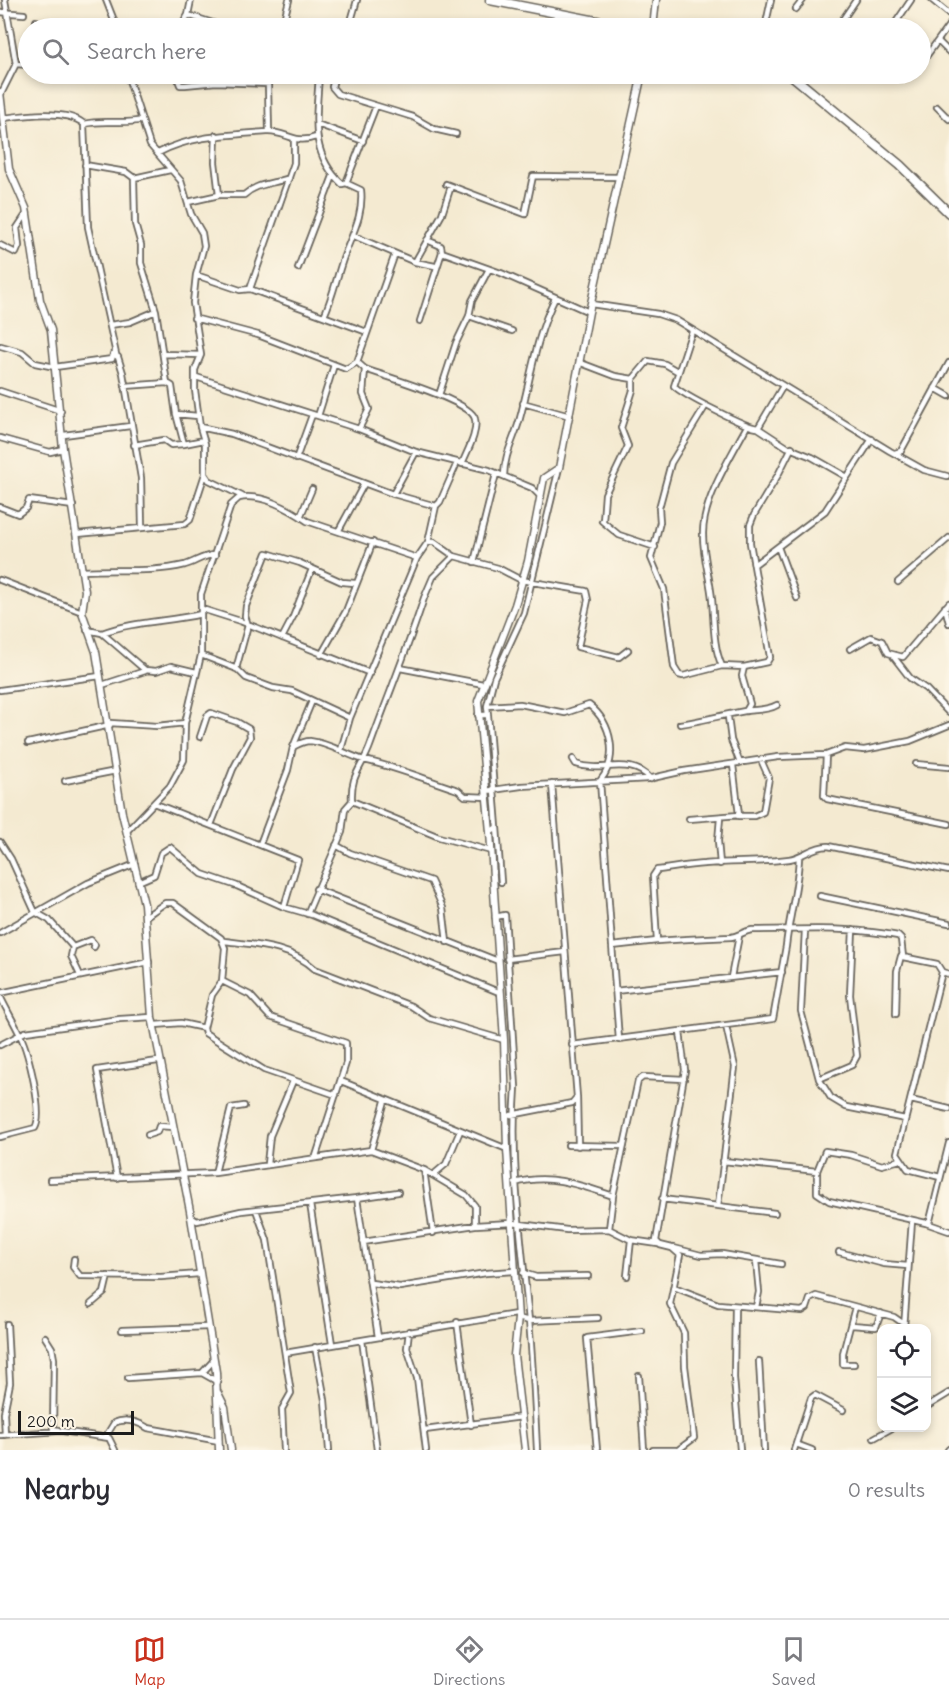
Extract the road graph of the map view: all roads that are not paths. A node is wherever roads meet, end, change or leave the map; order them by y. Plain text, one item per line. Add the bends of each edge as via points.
1 (5, 0) edge
2 (106, 0) edge
3 (191, 0) edge
4 (289, 0) edge
5 (357, 0) edge
6 (490, 0) edge
7 (656, 0) edge
8 (771, 0) edge
9 (803, 0) edge
10 (856, 0) edge
11 (911, 0) edge
12 (932, 0) edge
13 (796, 9) dead end
14 (0, 12) edge
15 (7, 13) junction
16 (24, 14) dead end
17 (949, 14) edge
18 (188, 15) junction
19 (113, 18) edge
20 (186, 18) edge
21 (197, 18) edge
22 (284, 18) edge
23 (352, 18) edge
24 (581, 18) edge
25 (654, 18) edge
26 (767, 18) edge
27 (844, 18) edge
28 (899, 18) edge
29 (949, 25) edge
30 (939, 42) junction
31 (931, 52) edge
32 (949, 52) edge
33 (16, 64) joint
34 (131, 84) edge
35 (267, 84) edge
36 (319, 84) edge
37 (333, 84) edge
38 (640, 84) edge
39 (802, 84) edge
40 (1, 93) edge
41 (376, 106) junction
42 (937, 107) dead end
43 (4, 118) junction
44 (949, 119) edge
45 (142, 120) junction
46 (84, 124) junction
47 (317, 124) junction
48 (269, 132) junction
49 (456, 134) dead end
50 (216, 135) junction
51 (316, 137) junction
52 (294, 139) junction
53 (363, 141) junction
54 (158, 153) junction
55 (85, 165) junction
56 (170, 170) junction
57 (333, 176) junction
58 (620, 177) junction
59 (134, 178) junction
60 (290, 178) junction
61 (346, 183) junction
62 (219, 195) junction
63 (189, 202) junction
64 (27, 213) junction
65 (949, 213) edge
66 (354, 236) junction
67 (427, 240) junction
68 (0, 245) edge
69 (442, 252) junction
70 (395, 254) junction
71 (415, 262) junction
72 (435, 266) junction
73 (298, 268) dead end
74 (489, 269) junction
75 (196, 275) junction
76 (250, 289) junction
77 (555, 298) junction
78 (591, 304) junction
79 (156, 311) junction
80 (589, 312) junction
81 (324, 316) junction
82 (469, 316) junction
83 (194, 318) junction
84 (420, 321) dead end
85 (110, 325) junction
86 (512, 331) dead end
87 (692, 331) junction
88 (367, 332) junction
89 (0, 345) edge
90 (113, 354) junction
91 (164, 354) junction
92 (201, 355) junction
93 (357, 362) junction
94 (581, 363) junction
95 (949, 363) edge
96 (334, 366) junction
97 (55, 367) junction
98 (365, 369) junction
99 (677, 371) junction
100 (196, 377) junction
101 (633, 379) junction
102 (167, 382) junction
103 (125, 386) junction
104 (783, 386) junction
105 (935, 388) junction
106 (0, 391) edge
107 (439, 395) junction
108 (949, 396) edge
109 (524, 403) junction
110 (705, 407) junction
111 (60, 411) junction
112 (176, 414) junction
113 (198, 416) junction
114 (315, 416) junction
115 (570, 416) junction
116 (130, 426) junction
117 (747, 426) junction
118 (200, 427) junction
119 (758, 428) junction
120 (359, 429) junction
121 (64, 435) junction
122 (0, 438) edge
123 (204, 440) junction
124 (872, 440) junction
125 (184, 444) junction
126 (134, 446) junction
127 (792, 447) junction
128 (63, 449) junction
129 (416, 452) junction
130 (896, 453) junction
131 (296, 459) junction
132 (459, 464) junction
133 (559, 468) junction
134 (205, 474) junction
135 (496, 474) junction
136 (504, 476) junction
137 (947, 476) dead end
138 (847, 477) junction
139 (364, 484) junction
140 (312, 489) dead end
141 (393, 494) junction
142 (243, 496) junction
143 (541, 497) junction
144 (73, 506) junction
145 (436, 506) junction
146 (0, 507) edge
147 (301, 515) junction
148 (141, 527) junction
149 (339, 530) junction
150 (77, 534) junction
151 (949, 538) edge
152 (373, 542) junction
153 (428, 542) junction
154 (655, 547) junction
155 (778, 547) junction
156 (215, 555) junction
157 (453, 556) junction
158 (417, 558) junction
159 (474, 562) junction
160 (755, 564) junction
161 (312, 569) junction
162 (82, 571) junction
163 (0, 580) edge
164 (521, 580) junction
165 (532, 582) junction
166 (898, 582) dead end
167 (355, 583) junction
168 (798, 598) dead end
169 (947, 605) edge
170 (82, 612) junction
171 (201, 612) junction
172 (245, 616) junction
173 (240, 621) junction
174 (949, 623) edge
175 (248, 625) junction
176 (87, 630) junction
177 (102, 633) junction
178 (282, 638) junction
179 (850, 649) dead end
180 (628, 650) dead end
181 (201, 655) junction
182 (321, 655) junction
183 (893, 655) junction
184 (722, 666) junction
185 (744, 667) junction
186 (400, 668) junction
187 (236, 669) junction
188 (145, 670) junction
189 (196, 672) junction
190 (370, 673) junction
191 (100, 676) junction
192 (483, 684) junction
193 (102, 685) junction
194 (0, 688) edge
195 (312, 701) junction
196 (777, 705) dead end
197 (487, 706) junction
198 (746, 711) junction
199 (949, 713) edge
200 (478, 715) junction
201 (489, 715) junction
202 (728, 717) junction
203 (350, 718) junction
204 (185, 723) junction
205 (110, 724) junction
206 (680, 724) dead end
207 (949, 725) edge
208 (200, 737) dead end
209 (28, 743) dead end
210 (293, 747) junction
211 (341, 750) junction
212 (826, 755) junction
213 (573, 759) dead end
214 (365, 760) junction
215 (761, 760) junction
216 (740, 763) junction
217 (916, 764) dead end
218 (610, 765) junction
219 (733, 765) junction
220 (949, 767) edge
221 (116, 771) junction
222 (651, 779) junction
223 (65, 781) dead end
224 (600, 781) junction
225 (552, 784) junction
226 (494, 789) junction
227 (487, 794) junction
228 (352, 801) junction
229 (156, 804) junction
230 (738, 816) junction
231 (720, 818) junction
232 (689, 819) dead end
233 (949, 824) edge
234 (212, 825) junction
235 (497, 827) junction
236 (127, 831) junction
237 (490, 832) junction
238 (0, 842) edge
239 (260, 844) junction
240 (336, 844) junction
241 (491, 851) junction
242 (799, 858) junction
243 (135, 864) junction
244 (720, 864) junction
245 (949, 871) edge
246 (138, 882) junction
247 (501, 882) dead end
248 (316, 889) junction
249 (820, 896) dead end
250 (284, 907) junction
251 (35, 912) junction
252 (307, 914) junction
253 (145, 917) junction
254 (495, 917) junction
255 (949, 923) edge
256 (805, 930) junction
257 (853, 930) junction
258 (788, 931) junction
259 (0, 933) edge
260 (738, 936) junction
261 (224, 941) junction
262 (657, 941) junction
263 (447, 942) junction
264 (612, 946) junction
265 (73, 947) junction
266 (94, 947) dead end
267 (565, 952) junction
268 (901, 956) junction
269 (507, 959) junction
270 (498, 961) junction
271 (149, 962) junction
272 (782, 972) junction
273 (942, 972) junction
274 (949, 974) edge
275 (80, 975) junction
276 (731, 977) junction
277 (222, 981) junction
278 (615, 992) junction
279 (501, 993) junction
280 (0, 994) edge
281 (896, 1014) dead end
282 (152, 1017) junction
283 (155, 1025) junction
284 (726, 1026) junction
285 (204, 1028) junction
286 (681, 1032) junction
287 (20, 1034) junction
288 (504, 1040) junction
289 (619, 1040) junction
290 (0, 1045) edge
291 (572, 1045) junction
292 (158, 1061) junction
293 (684, 1078) junction
294 (819, 1078) junction
295 (293, 1081) junction
296 (340, 1081) junction
297 (336, 1095) junction
298 (577, 1097) junction
299 (911, 1100) junction
300 (385, 1101) junction
301 (244, 1106) dead end
302 (949, 1109) edge
303 (514, 1114) junction
304 (505, 1116) junction
305 (905, 1119) junction
306 (173, 1127) junction
307 (460, 1131) junction
308 (148, 1135) dead end
309 (0, 1137) edge
310 (949, 1143) edge
311 (568, 1144) dead end
312 (578, 1146) junction
313 (624, 1146) junction
314 (507, 1149) junction
315 (370, 1150) junction
316 (316, 1156) junction
317 (900, 1160) junction
318 (723, 1161) junction
319 (267, 1164) junction
320 (424, 1170) junction
321 (817, 1172) junction
322 (215, 1173) junction
323 (182, 1174) junction
324 (432, 1175) junction
325 (940, 1177) junction
326 (117, 1178) junction
327 (50, 1180) dead end
328 (517, 1182) junction
329 (510, 1184) junction
330 (398, 1192) dead end
331 (613, 1196) junction
332 (357, 1198) junction
333 (662, 1199) junction
334 (310, 1204) junction
335 (718, 1206) junction
336 (256, 1210) junction
337 (775, 1213) dead end
338 (190, 1217) junction
339 (197, 1221) junction
340 (912, 1221) junction
341 (516, 1223) junction
342 (926, 1223) junction
343 (475, 1225) junction
344 (609, 1229) junction
345 (949, 1231) edge
346 (193, 1233) junction
347 (433, 1233) junction
348 (631, 1240) junction
349 (363, 1242) junction
350 (658, 1244) junction
351 (672, 1248) junction
352 (839, 1252) dead end
353 (74, 1259) dead end
354 (756, 1261) junction
355 (781, 1264) dead end
356 (908, 1266) junction
357 (514, 1271) junction
358 (524, 1273) junction
359 (199, 1274) junction
360 (108, 1276) junction
361 (588, 1276) dead end
362 (627, 1276) dead end
363 (371, 1283) junction
364 (674, 1287) junction
365 (91, 1304) dead end
366 (735, 1306) junction
367 (756, 1307) junction
368 (855, 1307) junction
369 (881, 1313) junction
370 (517, 1316) junction
371 (598, 1318) dead end
372 (529, 1320) junction
373 (457, 1323) junction
374 (7, 1324) dead end
375 (903, 1324) edge
376 (904, 1324) edge
377 (852, 1325) junction
378 (209, 1327) junction
379 (122, 1330) dead end
380 (642, 1330) dead end
381 (409, 1331) junction
382 (45, 1337) dead end
383 (378, 1337) junction
384 (362, 1340) junction
385 (332, 1344) junction
386 (315, 1347) junction
387 (285, 1353) junction
388 (759, 1361) dead end
389 (212, 1362) junction
390 (854, 1364) dead end
391 (202, 1373) junction
392 (639, 1376) dead end
393 (128, 1378) dead end
394 (216, 1381) junction
395 (217, 1391) junction
396 (949, 1393) edge
397 (931, 1403) edge
398 (843, 1410) dead end
399 (522, 1417) junction
400 (471, 1425) junction
401 (425, 1430) junction
402 (61, 1431) junction
403 (884, 1432) edge
404 (3, 1435) edge
405 (106, 1436) junction
406 (217, 1438) junction
407 (873, 1438) dead end
408 (796, 1444) junction
409 (115, 1450) edge
410 (219, 1450) edge
411 (231, 1450) edge
412 (284, 1450) edge
413 (329, 1450) edge
414 (377, 1450) edge
415 (426, 1450) edge
416 (525, 1450) edge
417 (537, 1450) edge
418 (597, 1450) edge
419 (644, 1450) edge
420 (653, 1450) edge
421 (677, 1450) edge
422 (740, 1450) edge
423 (764, 1450) edge
424 (794, 1450) edge
425 (812, 1450) edge

1 - 15 street
2 - 19 street
3 - 18 street
4 - 22 street
5 - 23 street
6 - 24 highway
7 - 25 street
8 - 26 street
9 - 13 street
10 - 27 street
11 - 28 street
12 - 17 street
14 - 15 street
15 - 16 street
15 - 33 street
18 - 20 street
18 - 21 street
29 - 30 street
30 - 31 street
30 - 32 street
33 - 40 street
34 - 45 street
35 - 48 street
36 - 47 street
37 - 41 street via 338,94
38 - 58 street
39 - 65 highway via 900,165
40 - 43 street
41 - 49 street
41 - 53 street
42 - 44 street
43 - 46 street via 42,114 73,118
43 - 64 street via 9,169
45 - 46 street
45 - 54 street via 150,145
46 - 55 street
47 - 51 street
47 - 53 street
48 - 50 street
48 - 52 street
50 - 54 street via 183,142
50 - 62 street via 214,162
51 - 52 street via 305,142
51 - 57 street via 320,154
52 - 60 street
53 - 61 street
54 - 56 street
55 - 59 street via 126,172
55 - 85 street via 91,246
56 - 59 street
56 - 63 street via 181,181
57 - 61 street
57 - 73 street
58 - 67 street via 533,176 525,214 448,185 442,214
58 - 78 street
59 - 79 street via 141,263
60 - 62 street via 254,186 244,195
60 - 76 street
61 - 66 street via 361,190 363,200
62 - 63 street
63 - 75 street via 204,246
64 - 68 street via 17,228 16,253
64 - 97 street
66 - 70 street
66 - 81 street
67 - 69 street via 441,246
67 - 71 street
69 - 72 street
69 - 74 street
70 - 71 street
70 - 88 street
71 - 72 street
72 - 84 street
74 - 77 street
74 - 82 street via 475,294
75 - 76 street via 240,290
75 - 83 street
76 - 81 street
77 - 80 street
77 - 109 street via 541,326
78 - 80 street
78 - 87 street via 658,314
79 - 85 street
79 - 91 street
80 - 94 street
81 - 88 street
82 - 86 street
82 - 107 street
83 - 92 street
83 - 96 street via 258,335
85 - 90 street via 116,352
87 - 99 street
87 - 104 street
88 - 93 street
89 - 97 street via 22,352 35,363
90 - 97 street via 112,359
90 - 103 street via 118,357
91 - 92 street
91 - 102 street
92 - 100 street
93 - 96 street via 346,369
93 - 98 street
94 - 101 street
94 - 115 street
95 - 105 street
96 - 114 street
97 - 111 street
98 - 107 street
98 - 120 street via 363,394 369,409
99 - 101 street via 665,364 648,362
99 - 110 street via 674,386
100 - 113 street
100 - 114 street
101 - 154 street via 621,428 628,446 605,494 601,521 619,535
102 - 103 street
102 - 112 street via 172,386
103 - 116 street
104 - 119 street
104 - 124 street
105 - 108 street
105 - 130 street
106 - 111 street
107 - 132 street via 471,410 475,419 472,438
109 - 115 street
109 - 136 street via 506,453
110 - 117 street via 722,411
110 - 154 street via 672,463 659,508
111 - 121 street
112 - 113 street
112 - 125 street
113 - 118 street
114 - 120 street
114 - 131 street
115 - 133 street
116 - 121 street
116 - 126 street
117 - 119 street
117 - 184 street via 720,477 702,532 716,652
118 - 123 street
118 - 131 street via 232,434
119 - 127 street
120 - 129 street
121 - 128 street
122 - 128 street via 50,452
123 - 125 street
123 - 134 street
124 - 130 street
124 - 138 street
125 - 126 street via 171,445 164,440
126 - 148 street via 141,478
127 - 138 street
127 - 160 street via 750,525
128 - 144 street
129 - 132 street
129 - 141 street
130 - 137 street via 924,470
131 - 139 street
132 - 135 street
132 - 145 street
133 - 143 street via 544,478
133 - 165 street
134 - 142 street via 209,480
134 - 148 street via 190,520 185,524
135 - 136 street
135 - 159 street
136 - 143 street via 532,488
138 - 155 street via 825,511
139 - 141 street
139 - 149 street
140 - 147 street
141 - 145 street
142 - 147 street
142 - 156 street via 231,505
143 - 164 street
144 - 146 street via 29,500 18,514
144 - 150 street
145 - 153 street
147 - 149 street
148 - 150 street
149 - 152 street
150 - 162 street
151 - 166 street
152 - 158 street
152 - 167 street
153 - 157 street
153 - 158 street
154 - 184 street via 651,558 664,589 675,670 683,676
155 - 160 street
155 - 168 street
156 - 162 street via 202,556 185,565
156 - 171 street via 201,594
157 - 159 street
157 - 186 street via 431,582
158 - 190 street
159 - 164 street
160 - 185 street via 770,657 767,662
161 - 167 street via 342,582
161 - 172 street via 267,553
161 - 178 street
162 - 170 street
163 - 170 street
164 - 165 street
164 - 192 street
165 - 180 street via 587,592 578,647 619,657
165 - 197 street via 524,613 488,693
167 - 182 street via 346,611
169 - 174 street
169 - 183 street via 903,657
170 - 176 street
171 - 173 street
171 - 177 street via 172,621 125,625
171 - 181 street
172 - 173 street
172 - 175 street
173 - 175 street
175 - 178 street
175 - 187 street
176 - 177 street
176 - 191 street
177 - 188 street
178 - 182 street
179 - 183 street via 871,637 882,641
181 - 187 street
181 - 189 street
182 - 190 street
183 - 199 street via 910,678
184 - 185 street
185 - 198 street via 742,676 750,704
186 - 192 street
186 - 214 street
187 - 195 street via 246,678
188 - 189 street via 171,666
188 - 193 street
189 - 204 street
190 - 203 street
191 - 193 street
191 - 194 street
192 - 200 street
193 - 205 street
195 - 203 street
195 - 210 street
196 - 198 street
197 - 201 street
197 - 218 street via 520,704 565,713 591,705 607,725
198 - 202 street
200 - 201 street
200 - 227 street
201 - 226 street
202 - 206 street
202 - 216 street
203 - 211 street
204 - 205 street
204 - 229 street via 184,760
205 - 209 street
205 - 221 street
207 - 212 street via 910,741 864,750 845,748
208 - 234 street via 208,714 225,717 249,729 250,737
210 - 211 street via 311,741
210 - 239 street
211 - 214 street
212 - 215 street
212 - 233 street via 826,799
213 - 218 street via 576,764 592,768
214 - 227 street via 458,790 465,796
214 - 228 street via 354,776
215 - 216 street
215 - 230 street via 769,778 763,812
216 - 219 street
217 - 220 street
218 - 222 street via 627,765
218 - 224 street
219 - 222 street
219 - 230 street
221 - 223 street
221 - 236 street
222 - 224 street
224 - 225 street
224 - 264 street
225 - 226 street
225 - 267 street
226 - 227 street
226 - 235 street
227 - 237 street
228 - 240 street via 345,809
228 - 241 street via 446,840
229 - 234 street
229 - 236 street
230 - 231 street
231 - 232 street
231 - 244 street
234 - 239 street
235 - 237 street
235 - 247 street
236 - 243 street
237 - 241 street
238 - 251 street
239 - 250 street via 298,860
240 - 248 street
240 - 263 street via 350,853 431,881 443,908
241 - 254 street
242 - 244 street
242 - 245 street via 828,846
242 - 258 street
243 - 246 street
243 - 251 street via 88,883
244 - 262 street via 655,872
246 - 250 street via 154,875 161,853 171,847 202,874
246 - 253 street
248 - 252 street
248 - 263 street
249 - 255 street
250 - 252 street
251 - 259 street
251 - 265 street via 49,920
252 - 279 street
253 - 261 street via 165,903 173,903
253 - 271 street
254 - 269 street via 505,915
254 - 270 street
256 - 257 street
256 - 258 street
256 - 294 street via 801,1011
257 - 268 street via 898,936
257 - 294 street via 850,995 856,1056 852,1065
258 - 260 street via 746,931
258 - 272 street
260 - 262 street
260 - 276 street
261 - 277 street
261 - 288 street via 270,946 315,969 411,1006 429,1018
262 - 264 street
263 - 270 street
264 - 278 street
265 - 266 street via 91,940
265 - 275 street via 71,956
267 - 269 street
267 - 291 street
268 - 273 street via 937,964
268 - 281 street
269 - 303 street via 516,1087
270 - 279 street
271 - 275 street
271 - 282 street
272 - 276 street
272 - 284 street via 773,1018
273 - 274 street
273 - 299 street
275 - 280 street
276 - 278 street
277 - 285 street via 212,995
277 - 296 street via 250,995 270,1017 346,1043 347,1057
278 - 289 street
279 - 288 street
280 - 287 street
282 - 283 street
282 - 287 street via 120,1018
283 - 285 street via 181,1023
283 - 292 street
284 - 286 street
284 - 318 street via 735,1067
285 - 295 street via 205,1033 236,1054
286 - 289 street
286 - 293 street via 686,1059
287 - 290 street
287 - 309 street via 38,1122 35,1128
288 - 304 street
289 - 291 street
291 - 298 street
292 - 306 street
292 - 326 street via 97,1070
293 - 313 street via 640,1078 635,1086
293 - 333 street
294 - 305 street via 831,1098 846,1107
295 - 297 street
295 - 319 street via 270,1136
296 - 297 street
296 - 300 street
297 - 316 street
298 - 303 street via 572,1103
298 - 312 street
299 - 302 street
299 - 305 street
300 - 307 street
300 - 315 street
301 - 322 street via 231,1108
303 - 304 street
303 - 328 street
304 - 314 street
305 - 317 street via 897,1153
306 - 308 street via 159,1126 157,1132
306 - 323 street
307 - 314 street
307 - 324 street via 446,1164
310 - 325 street
311 - 312 street
312 - 313 street
313 - 331 street
314 - 329 street
315 - 316 street
315 - 320 street
316 - 319 street
317 - 321 street via 879,1165 825,1151
317 - 325 street via 908,1169
318 - 321 street
318 - 335 street
319 - 322 street
320 - 324 street
320 - 347 street
321 - 340 street via 816,1189 821,1198
322 - 323 street
323 - 326 street
323 - 338 street
324 - 343 street via 474,1202
325 - 342 street
326 - 327 street
328 - 329 street
328 - 331 street via 570,1180
328 - 341 street
329 - 341 street
330 - 332 street
331 - 344 street
332 - 334 street
332 - 349 street
333 - 335 street
333 - 350 street
334 - 336 street
334 - 385 street
335 - 337 street
336 - 339 street
336 - 387 street via 267,1240
338 - 339 street
338 - 346 street
339 - 346 street
340 - 342 street
340 - 356 street
341 - 343 street
341 - 344 street via 567,1230
341 - 357 street
341 - 358 street
342 - 345 street
343 - 347 street
344 - 348 street
346 - 359 street
347 - 349 street
348 - 350 street
348 - 362 street
349 - 363 street
350 - 351 street
351 - 354 street
351 - 364 street via 680,1255
352 - 356 street
353 - 360 street via 73,1267 79,1275
354 - 355 street
354 - 367 street
356 - 376 street
357 - 363 street via 400,1287
357 - 370 street
358 - 361 street via 536,1277
358 - 372 street
359 - 360 street
359 - 378 street
360 - 365 street via 104,1293
363 - 383 street
364 - 366 street via 711,1302
364 - 421 street via 670,1304 684,1334 694,1438
366 - 367 street
366 - 422 street via 734,1378
367 - 368 street via 802,1311 816,1296
368 - 369 street
368 - 377 street
369 - 375 street via 900,1319
369 - 377 street via 876,1327
370 - 372 street
370 - 373 street
370 - 399 street via 514,1355
371 - 372 street
372 - 417 street
373 - 381 street
373 - 400 street
374 - 404 street via 10,1383
377 - 390 street via 843,1364
378 - 379 street
378 - 389 street
380 - 418 street via 587,1338
381 - 383 street
381 - 401 street via 408,1348
382 - 402 street via 54,1359 53,1429
383 - 384 street
384 - 385 street
384 - 414 street
385 - 386 street
386 - 387 street
386 - 413 street via 326,1400
387 - 412 street via 291,1393 282,1409
388 - 423 street
389 - 391 street
389 - 394 street
391 - 393 street
391 - 394 street
392 - 419 street
394 - 395 street
395 - 406 street
395 - 411 street via 225,1407
396 - 397 street
398 - 408 street via 815,1395
399 - 400 street
399 - 416 street
400 - 401 street
401 - 415 street
402 - 404 street
402 - 405 street
403 - 407 street
405 - 406 street via 114,1423 122,1420 148,1428
405 - 409 street
406 - 410 street
408 - 424 street
408 - 425 street
420 - 421 street

